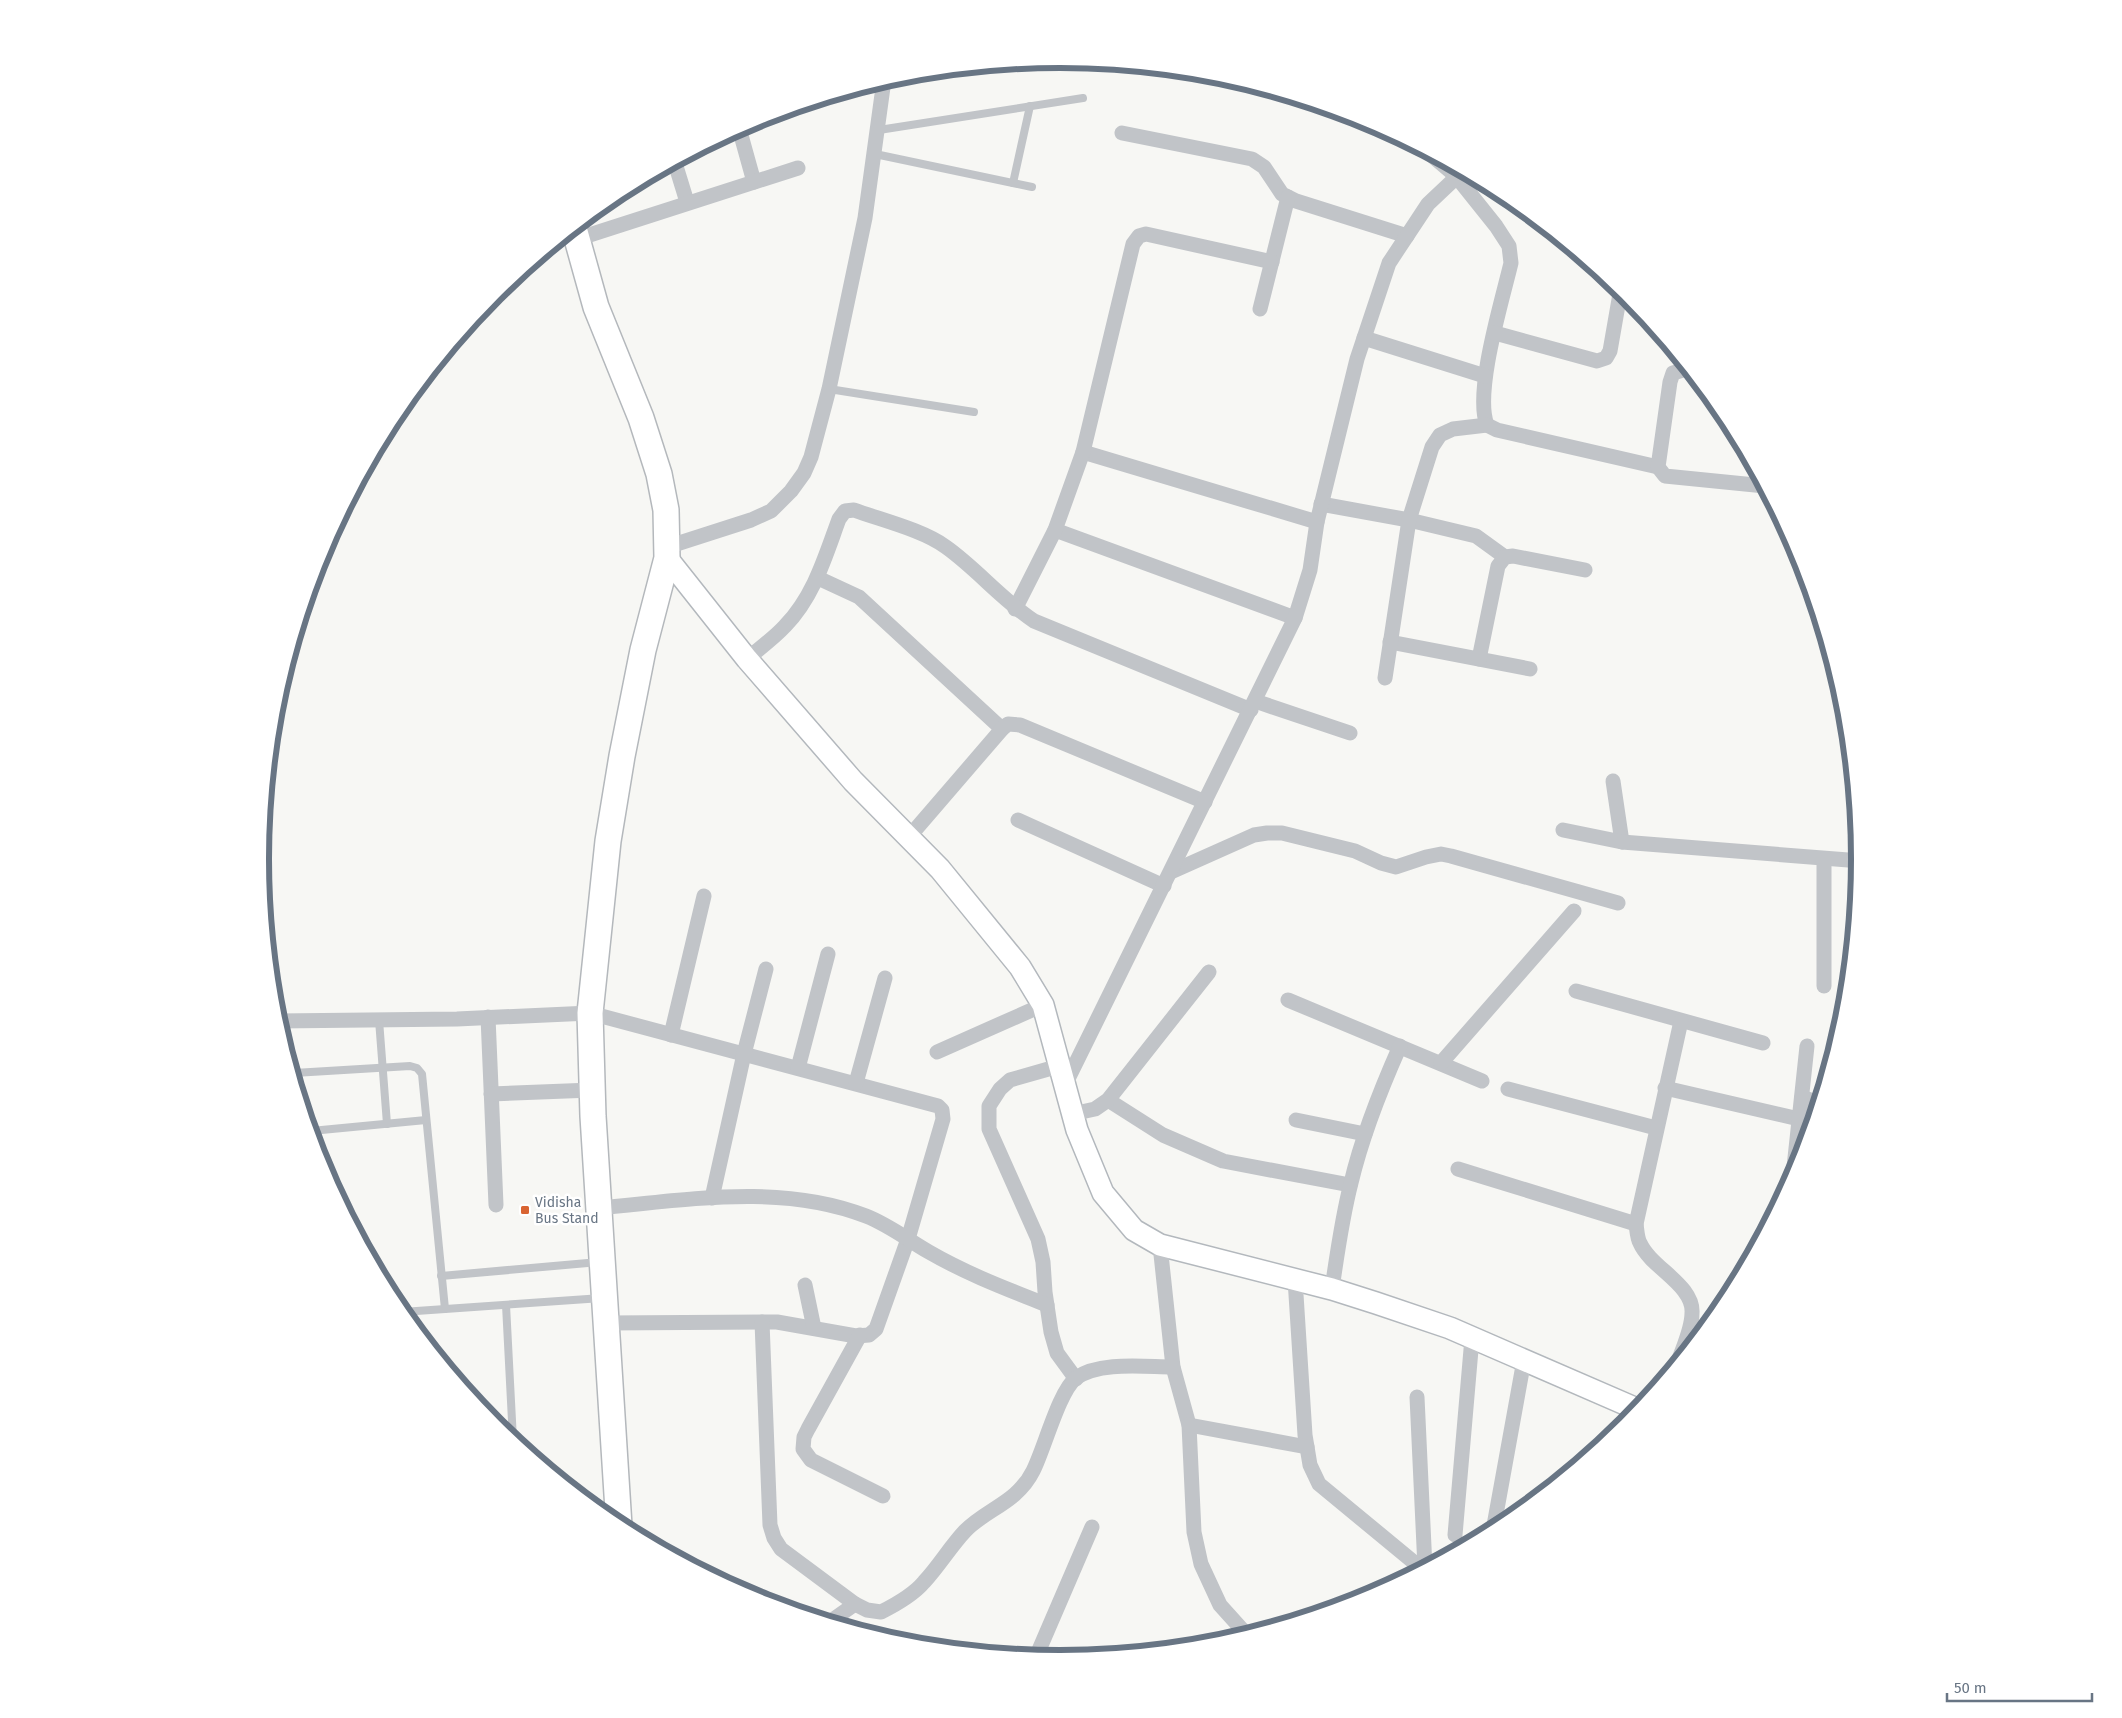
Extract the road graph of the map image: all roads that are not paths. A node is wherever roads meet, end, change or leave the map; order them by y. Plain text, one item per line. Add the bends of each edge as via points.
1 (883, 88) edge
2 (1083, 98) dead end
3 (1030, 106) junction
4 (879, 130) junction
5 (1122, 133) dead end
6 (740, 136) edge
7 (875, 154) junction
8 (677, 168) edge
9 (798, 168) dead end
10 (1458, 174) edge
11 (1462, 177) edge
12 (754, 182) junction
13 (1013, 183) junction
14 (1032, 187) dead end
15 (1288, 197) junction
16 (687, 202) junction
17 (576, 233) edge
18 (1407, 236) junction
19 (1272, 262) junction
20 (1619, 297) edge
21 (1260, 309) dead end
22 (1495, 333) junction
23 (1364, 338) junction
24 (1683, 370) edge
25 (1485, 376) junction
26 (829, 389) junction
27 (974, 412) dead end
28 (1487, 425) junction
29 (1083, 452) junction
30 (1658, 467) junction
31 (1758, 485) edge
32 (1321, 504) junction
33 (1409, 520) junction
34 (1317, 522) junction
35 (1055, 530) junction
36 (667, 553) junction
37 (1504, 556) junction
38 (1585, 570) dead end
39 (818, 578) junction
40 (1015, 609) junction
41 (1295, 618) junction
42 (1390, 642) junction
43 (747, 659) junction
44 (1479, 659) junction
45 (1530, 669) dead end
46 (1385, 678) dead end
47 (1253, 706) junction
48 (1002, 729) junction
49 (1350, 733) dead end
50 (1613, 781) dead end
51 (1205, 802) junction
52 (1018, 820) dead end
53 (1563, 830) dead end
54 (909, 837) junction
55 (1622, 842) junction
56 (1824, 858) junction
57 (1852, 860) edge
58 (1167, 879) junction
59 (704, 896) dead end
60 (1618, 903) dead end
61 (1574, 912) dead end
62 (828, 954) dead end
63 (766, 969) dead end
64 (1209, 972) dead end
65 (885, 978) dead end
66 (1824, 986) dead end
67 (1576, 991) dead end
68 (1288, 1000) dead end
69 (1042, 1006) junction
70 (590, 1013) junction
71 (488, 1017) junction
72 (379, 1020) junction
73 (1680, 1020) junction
74 (287, 1021) edge
75 (671, 1035) junction
76 (1763, 1044) dead end
77 (1400, 1046) junction
78 (1807, 1046) dead end
79 (937, 1052) dead end
80 (744, 1054) junction
81 (1442, 1062) junction
82 (1059, 1066) junction
83 (382, 1067) junction
84 (798, 1068) junction
85 (299, 1073) edge
86 (1482, 1081) dead end
87 (856, 1083) junction
88 (1064, 1087) junction
89 (1665, 1088) junction
90 (1508, 1089) dead end
91 (592, 1090) junction
92 (491, 1094) junction
93 (1802, 1097) junction
94 (1108, 1100) junction
95 (1814, 1101) edge
96 (1072, 1114) junction
97 (1799, 1119) junction
98 (426, 1120) junction
99 (1296, 1120) dead end
100 (387, 1124) junction
101 (1656, 1128) junction
102 (318, 1130) edge
103 (1365, 1134) junction
104 (1796, 1152) edge
105 (1458, 1169) dead end
106 (1350, 1185) junction
107 (712, 1198) junction
108 (496, 1205) dead end
109 (599, 1208) junction
110 (1636, 1224) junction
111 (908, 1239) junction
112 (1160, 1245) junction
113 (602, 1262) junction
114 (442, 1276) junction
115 (1295, 1279) junction
116 (805, 1285) dead end
117 (1332, 1289) junction
118 (604, 1298) junction
119 (506, 1305) junction
120 (1047, 1305) junction
121 (445, 1309) junction
122 (412, 1311) edge
123 (762, 1322) junction
124 (606, 1323) junction
125 (814, 1328) junction
126 (860, 1335) junction
127 (1472, 1338) junction
128 (1681, 1350) edge
129 (1524, 1360) junction
130 (1173, 1367) junction
131 (1076, 1379) junction
132 (1417, 1397) dead end
133 (1632, 1407) edge
134 (1189, 1425) junction
135 (512, 1430) edge
136 (1307, 1447) junction
137 (883, 1496) dead end
138 (618, 1515) edge
139 (1495, 1521) edge
140 (1092, 1528) dead end
141 (1455, 1535) dead end
142 (1423, 1563) edge
143 (1419, 1565) edge
144 (856, 1604) junction
145 (836, 1618) edge
146 (1242, 1629) edge
147 (1039, 1650) edge

1 - 4 street
2 - 3 lane
3 - 4 lane
3 - 13 lane
4 - 7 street
5 - 15 street via 1252,159 1264,167 1282,194
6 - 12 street
7 - 13 lane
7 - 26 street
8 - 16 street
9 - 12 street
10 - 18 street via 1428,204
11 - 22 street via 1510,246 1511,264
12 - 16 street
13 - 14 lane
15 - 18 street
15 - 19 street
16 - 17 street
17 - 36 main road via 596,307 641,418 659,474 666,510
18 - 23 street via 1389,263
19 - 21 street
19 - 29 street via 1146,234 1139,236 1133,244
20 - 22 street via 1606,358 1597,360
22 - 25 street
23 - 25 street
23 - 32 street
24 - 30 street via 1673,373 1670,382
25 - 28 street via 1483,415
26 - 27 lane
26 - 36 street via 804,473 772,511
28 - 30 street
28 - 33 street via 1453,429 1440,435 1432,447
29 - 34 street
29 - 35 street
30 - 31 street via 1665,476
32 - 33 street
32 - 34 street
33 - 37 street via 1476,536
33 - 42 street
34 - 41 street via 1310,570
35 - 40 street
35 - 41 street
36 - 43 main road
36 - 70 main road via 643,650 608,841
37 - 38 street
37 - 44 street via 1498,566
39 - 40 street via 839,519 845,511 854,510 928,536 946,547
39 - 43 street via 784,628
39 - 48 street via 859,597
40 - 47 street via 1034,621
41 - 47 street
42 - 44 street
42 - 46 street
43 - 54 main road via 853,781
44 - 45 street
47 - 49 street
47 - 51 street
48 - 51 street via 1008,724 1020,725
48 - 54 street
50 - 55 street
51 - 58 street
52 - 58 street
53 - 55 street
54 - 69 main road via 940,869 1020,967
55 - 56 street
56 - 57 street
56 - 66 street
58 - 60 street via 1254,835 1282,833 1355,851 1396,867 1441,854 1452,856
58 - 88 street
59 - 75 street
61 - 81 street
62 - 84 street
63 - 80 street
64 - 94 street
65 - 87 street
67 - 73 street
68 - 77 street
69 - 79 street
69 - 82 main road
70 - 71 street
70 - 75 street
70 - 91 main road
71 - 72 street
71 - 92 street
72 - 74 street
72 - 83 lane
73 - 76 street
73 - 89 street
75 - 80 street
77 - 81 street
77 - 103 street
78 - 93 street
80 - 84 street
80 - 107 street
81 - 86 street
82 - 88 main road
82 - 120 street via 1010,1080 989,1106 989,1129 1038,1239
83 - 85 lane
83 - 98 lane via 410,1066 422,1074
83 - 100 lane
84 - 87 street
87 - 111 street via 938,1106 942,1110 943,1119
88 - 96 main road
89 - 97 street
89 - 101 street
90 - 101 street
91 - 92 street
91 - 109 main road
92 - 108 street
93 - 95 street
93 - 97 street
94 - 96 street via 1095,1109
94 - 106 street via 1163,1134 1223,1161
96 - 112 main road via 1103,1193 1134,1230
97 - 104 street
98 - 100 lane
98 - 114 lane
99 - 103 street
100 - 102 lane
101 - 110 street
103 - 106 street
105 - 110 street
106 - 117 street
107 - 109 street
107 - 111 street via 785,1198 834,1206 873,1219
109 - 113 main road
110 - 128 street via 1639,1242 1647,1255 1692,1302 1692,1314
111 - 120 street via 972,1275
111 - 126 street via 876,1328 869,1335
112 - 115 main road
112 - 130 street
113 - 114 lane
113 - 118 main road
114 - 121 lane
115 - 117 main road
115 - 136 street
116 - 125 street
117 - 127 main road
118 - 119 lane
118 - 124 main road
119 - 121 lane
119 - 135 lane
120 - 131 street via 1058,1353
121 - 122 lane
123 - 124 street
123 - 125 street
123 - 144 street via 770,1525 774,1538 781,1549
124 - 138 main road
125 - 126 street
126 - 137 street via 808,1429 803,1449 811,1460
127 - 129 main road
127 - 141 street
129 - 133 main road
129 - 139 street
130 - 131 street via 1123,1366 1097,1370
130 - 134 street
131 - 144 street via 1060,1402 1033,1472 1022,1487 1001,1507 966,1530 923,1583 908,1595 881,1612
132 - 142 street
134 - 136 street
134 - 146 street via 1194,1532 1200,1564 1220,1605
136 - 143 street via 1319,1484
140 - 147 street
144 - 145 street

